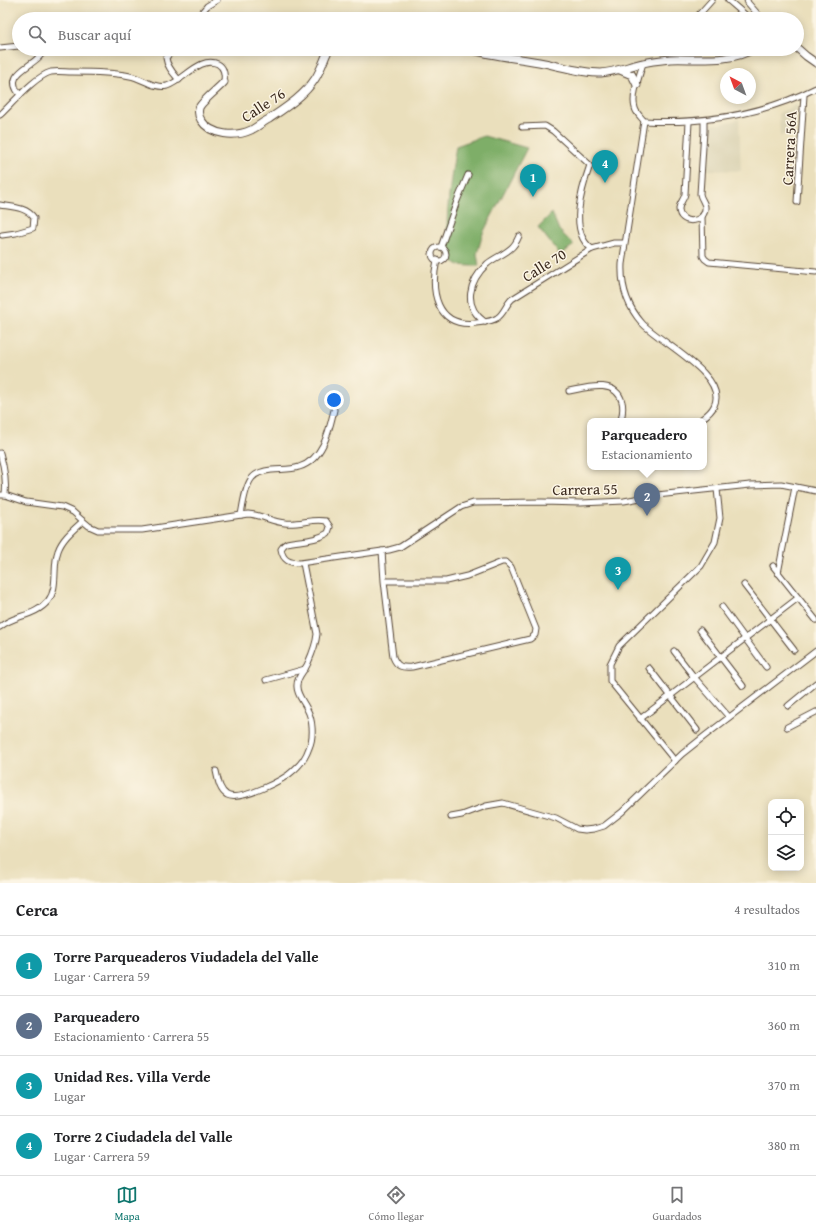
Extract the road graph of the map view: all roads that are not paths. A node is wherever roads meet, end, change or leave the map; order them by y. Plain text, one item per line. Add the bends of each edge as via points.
1 (217, 0) edge
2 (712, 0) edge
3 (728, 0) edge
4 (747, 0) edge
5 (202, 12) edge
6 (701, 12) edge
7 (742, 12) edge
8 (756, 12) edge
9 (12, 47) edge
10 (0, 48) edge
11 (804, 54) edge
12 (39, 56) edge
13 (168, 56) edge
14 (326, 56) edge
15 (500, 56) edge
16 (738, 56) edge
17 (643, 63) junction
18 (816, 63) edge
19 (620, 70) junction
20 (179, 80) junction
21 (224, 82) joint
22 (816, 88) edge
23 (637, 89) junction
24 (20, 95) junction
25 (804, 95) junction
26 (0, 115) edge
27 (644, 121) junction
28 (704, 121) junction
29 (689, 122) junction
30 (522, 127) dead end
31 (468, 175) dead end
32 (797, 202) dead end
33 (0, 205) edge
34 (702, 217) junction
35 (2, 235) dead end
36 (519, 236) dead end
37 (624, 243) junction
38 (441, 247) junction
39 (592, 248) junction
40 (438, 260) junction
41 (816, 272) edge
42 (485, 322) junction
43 (569, 391) dead end
44 (334, 410) dead end
45 (622, 418) edge
46 (703, 418) edge
47 (0, 453) edge
48 (795, 487) junction
49 (717, 489) junction
50 (816, 491) edge
51 (2, 495) edge
52 (241, 515) junction
53 (83, 521) junction
54 (382, 551) junction
55 (303, 563) junction
56 (773, 566) dead end
57 (778, 574) junction
58 (384, 581) junction
59 (744, 585) dead end
60 (798, 598) junction
61 (722, 608) dead end
62 (770, 620) junction
63 (816, 620) edge
64 (0, 627) edge
65 (700, 630) dead end
66 (745, 639) junction
67 (794, 650) dead end
68 (674, 651) dead end
69 (816, 651) edge
70 (721, 657) junction
71 (766, 667) dead end
72 (649, 668) dead end
73 (305, 669) junction
74 (694, 677) junction
75 (266, 680) dead end
76 (816, 683) edge
77 (743, 686) dead end
78 (670, 696) junction
79 (788, 706) dead end
80 (816, 712) edge
81 (729, 717) junction
82 (640, 719) junction
83 (787, 727) dead end
84 (697, 730) dead end
85 (675, 761) junction
86 (216, 771) dead end
87 (451, 817) dead end

1 - 5 street
2 - 6 street
3 - 7 street
4 - 8 street
9 - 10 street
11 - 18 street
12 - 24 street via 16,75 13,86
13 - 20 street via 167,64
14 - 21 street, Calle 76 via 306,91 259,125 242,133 217,132 206,126 199,116 199,108
15 - 19 street via 583,72 603,73
16 - 17 street
17 - 19 street
17 - 23 street
19 - 23 street via 632,75
20 - 21 street, Calle 76 via 203,64 215,62 222,66
20 - 24 street via 163,86 123,75 59,71 40,78
22 - 25 street
23 - 27 street via 635,108
24 - 26 street
25 - 28 street via 749,113
25 - 32 street, Carrera 56A
27 - 29 street
27 - 37 street
28 - 29 street
28 - 34 street via 700,197 705,203 705,209
29 - 34 street via 685,194 679,211 687,220
30 - 39 street via 545,126 590,165 583,189 578,226 586,244
31 - 38 street
33 - 35 street via 22,209 31,213 34,218 33,228
34 - 41 street via 703,256 709,262
36 - 42 street via 511,248 488,263 476,279 470,302 479,318
37 - 39 street, Calle 70 via 614,242
37 - 46 street via 622,282 632,309 642,323 697,365 712,385 717,397 715,405
38 - 40 street via 446,255
38 - 40 street via 433,252 434,258
39 - 42 street, Calle 70 via 512,299 500,316
40 - 42 street via 434,290 444,312 456,322
43 - 45 street via 599,385 612,389 622,400
44 - 52 street via 329,432 312,460 298,467 258,473 249,483
47 - 51 street via 6,474 6,485
48 - 49 street, Carrera 55 via 781,484
48 - 50 street, Carrera 55
48 - 57 street
49 - 54 street, Carrera 55 via 624,501 473,503 461,507 400,547
49 - 82 street via 720,518 715,542 701,566 619,646 610,664 610,681
51 - 53 street via 26,502 62,507
52 - 53 street via 142,530 98,530
52 - 55 street via 257,514 285,523 319,519 326,521 330,527 328,533 316,539 287,543 281,549 284,558 290,563
53 - 64 street via 62,542 57,552 53,590 49,600 37,611 5,622
54 - 55 street
54 - 58 street
55 - 73 street via 317,634
56 - 57 street
57 - 60 street
58 - 58 street via 446,581 506,562 511,567 536,628 535,635 530,639 412,667 400,667 392,657
59 - 62 street
60 - 62 street
60 - 63 street
61 - 66 street
62 - 66 street
62 - 67 street
65 - 70 street
66 - 70 street
66 - 71 street
68 - 74 street
69 - 81 street
70 - 74 street
70 - 77 street
72 - 78 street
73 - 75 street
73 - 86 street via 298,680 297,688 311,722 310,746 304,760 294,771 267,787 235,796 229,796 222,790
74 - 78 street
74 - 81 street
76 - 79 street
78 - 82 street
78 - 84 street
80 - 83 street
81 - 85 street
82 - 85 street
85 - 87 street via 622,812 604,826 594,829 577,829 556,818 503,803

